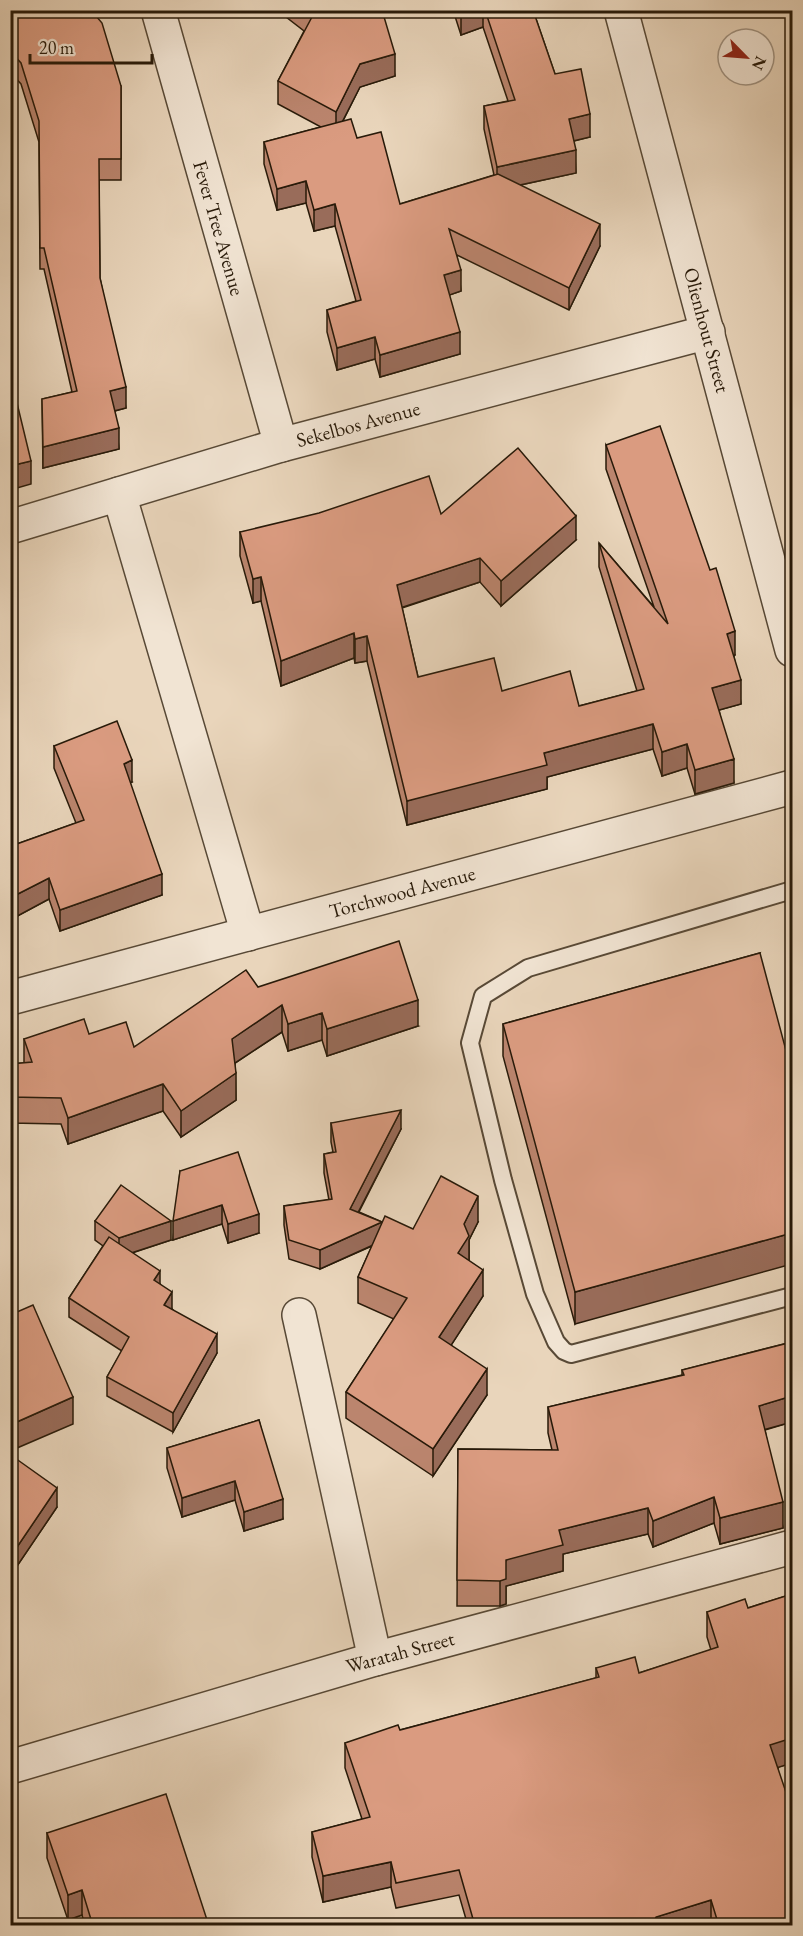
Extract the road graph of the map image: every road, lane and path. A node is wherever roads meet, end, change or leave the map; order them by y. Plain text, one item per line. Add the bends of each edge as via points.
1 (158, 10) edge
2 (621, 10) edge
3 (708, 332) junction
4 (281, 445) junction
5 (120, 494) junction
6 (10, 527) edge
7 (792, 650) edge
8 (792, 787) edge
9 (792, 890) edge
10 (248, 934) junction
11 (10, 998) edge
12 (792, 1296) edge
13 (299, 1315) dead end
14 (792, 1547) edge
15 (375, 1659) junction
16 (10, 1767) edge

1 - 4 street, Fever Tree Avenue
2 - 3 street, Olienhout Street
3 - 4 street, Sekelbos Avenue
3 - 7 street, Olienhout Street
4 - 5 street, Sekelbos Avenue
5 - 6 street, Sekelbos Avenue
5 - 10 street
8 - 10 street, Torchwood Avenue
9 - 12 lane via 528,968 483,996 470,1043 502,1180 535,1294 556,1342 564,1351 571,1354
10 - 11 street, Torchwood Avenue
13 - 15 street
14 - 15 street, Waratah Street
15 - 16 street, Waratah Street

